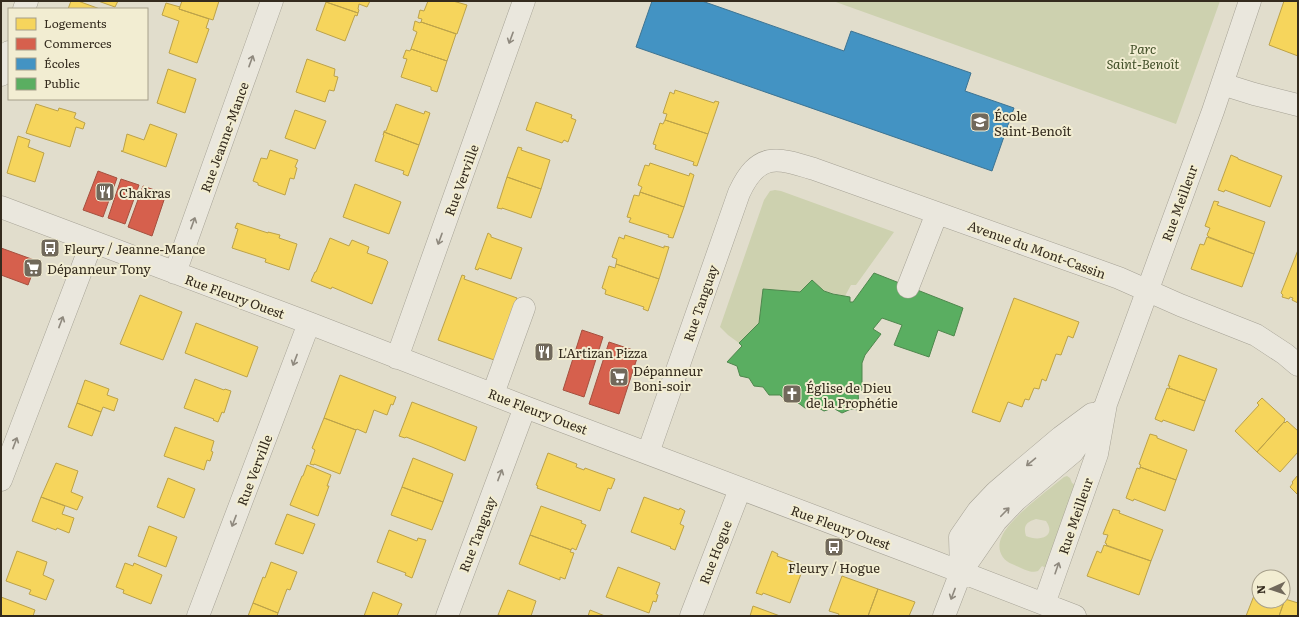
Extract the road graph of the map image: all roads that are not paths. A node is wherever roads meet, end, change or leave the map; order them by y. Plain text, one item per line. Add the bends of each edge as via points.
1 (272, 1) edge
2 (524, 1) edge
3 (1250, 1) edge
4 (8, 55) edge
5 (1, 75) edge
6 (1222, 84) junction
7 (1298, 105) edge
8 (766, 162) joint
9 (1, 207) edge
10 (937, 213) junction
11 (92, 242) junction
12 (175, 273) junction
13 (908, 287) dead end
14 (1148, 290) junction
15 (524, 308) dead end
16 (309, 323) junction
17 (397, 358) junction
18 (1298, 365) edge
19 (493, 394) junction
20 (1106, 404) junction
21 (525, 408) junction
22 (648, 453) junction
23 (1, 480) edge
24 (740, 489) junction
25 (961, 572) junction
26 (1044, 604) junction
27 (198, 616) edge
28 (446, 616) edge
29 (691, 616) edge
30 (944, 616) edge
31 (1074, 616) edge

12 -> 1 street, Rue Jeanne-Mance
2 -> 17 street, Rue Verville
3 - 6 street, Rue Meilleur
4 - 5 street
6 - 7 street
6 - 14 street, Rue Meilleur
8 - 10 street, Avenue du Mont-Cassin via 778,160 801,165
8 - 22 street, Rue Tanguay via 755,167 739,193
9 - 11 street, Rue Fleury Ouest
10 - 13 street
10 - 14 street, Avenue du Mont-Cassin
11 - 12 street, Rue Fleury Ouest
23 -> 11 street
12 - 16 street, Rue Fleury Ouest
14 - 18 street, Avenue du Mont-Cassin via 1256,335
14 - 20 street, Rue Meilleur
15 - 19 street
16 - 17 street, Rue Fleury Ouest
16 -> 27 street, Rue Verville
17 - 19 street, Rue Fleury Ouest
19 - 21 street, Rue Fleury Ouest
20 - 25 street via 1061,437 996,492 978,511 960,537
26 -> 20 street, Rue Meilleur via 1097,454
21 - 22 street, Rue Fleury Ouest
28 -> 21 street, Rue Tanguay
22 - 24 street, Rue Fleury Ouest
24 - 25 street, Rue Fleury Ouest
24 - 29 street, Rue Hogue
25 - 26 street, Rue Fleury Ouest
25 -> 30 street
26 - 31 street, Rue Fleury Ouest

